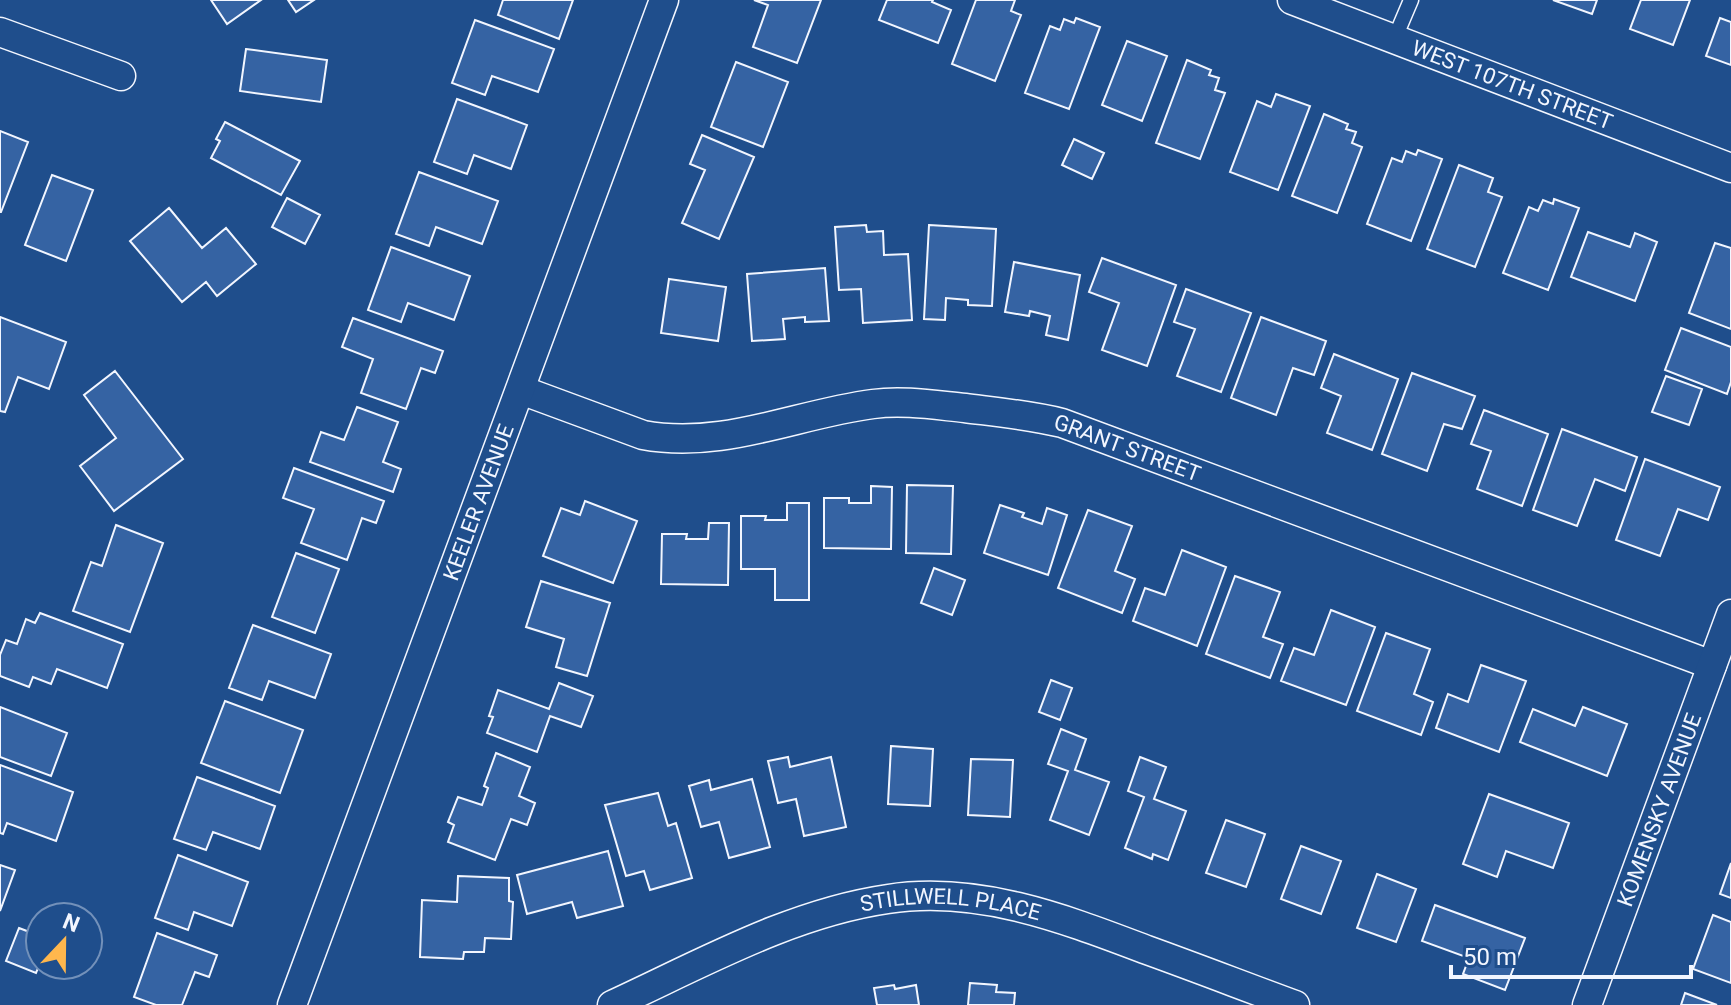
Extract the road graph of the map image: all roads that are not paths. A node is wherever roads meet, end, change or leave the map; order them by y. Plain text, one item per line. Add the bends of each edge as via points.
1 (664, 0) edge
2 (1292, 0) edge
3 (1411, 0) edge
4 (0, 32) edge
5 (1394, 40) junction
6 (121, 76) dead end
7 (1731, 168) edge
8 (521, 390) junction
9 (1731, 614) edge
10 (1712, 665) junction
11 (294, 1004) edge
12 (612, 1005) edge
13 (1295, 1005) edge
14 (1587, 1005) edge

1 - 8 street, KEELER AVENUE
2 - 5 street, WEST 107TH STREET
3 - 5 lane
4 - 6 street
5 - 7 street, WEST 107TH STREET
8 - 10 street, GRANT STREET via 662,439 730,436 876,403 1035,416
8 - 11 street, KEELER AVENUE
9 - 10 street, KOMENSKY AVENUE
10 - 14 street, KOMENSKY AVENUE
12 - 13 street, STILLWELL PLACE via 784,926 889,899 941,896 1052,914

